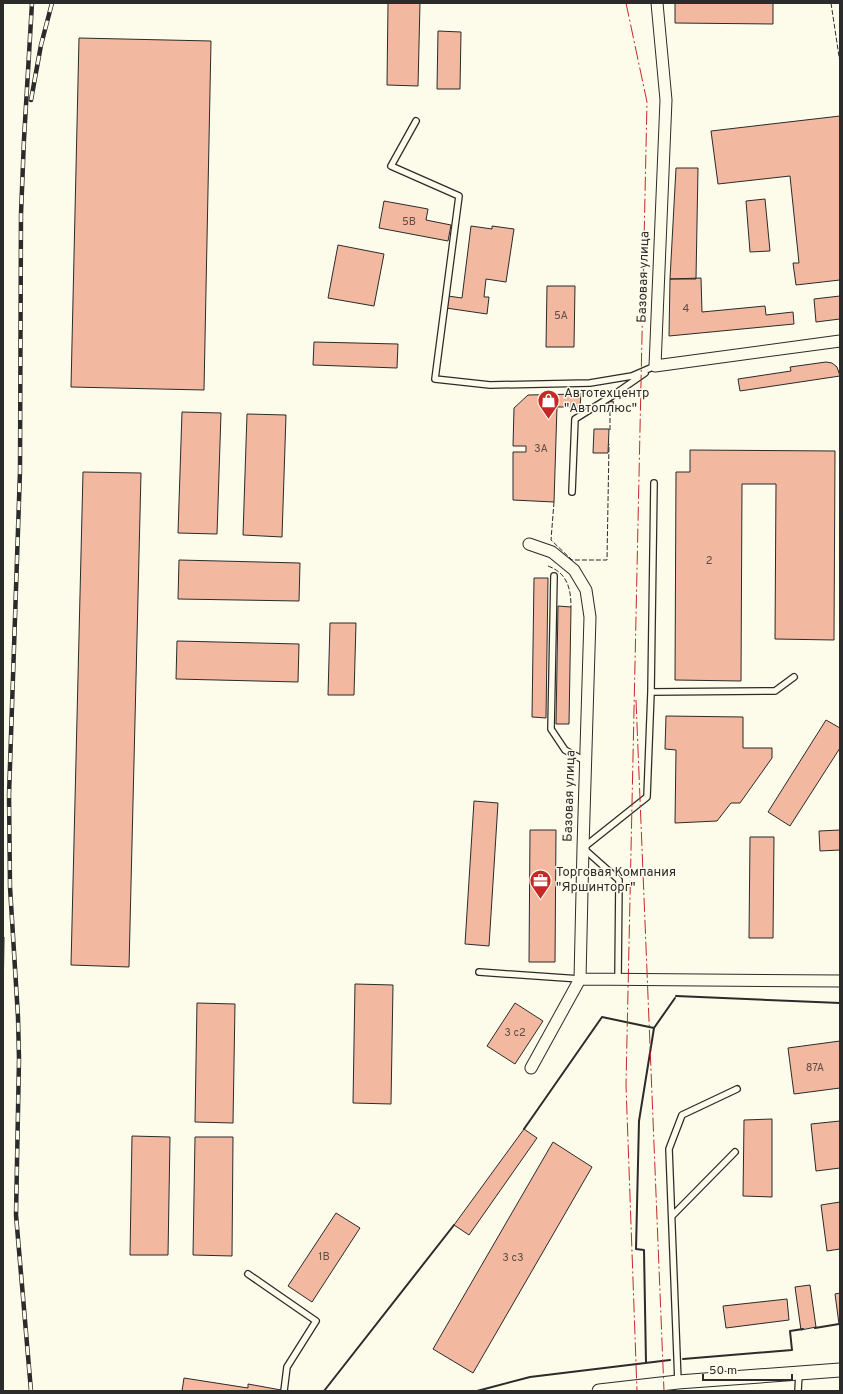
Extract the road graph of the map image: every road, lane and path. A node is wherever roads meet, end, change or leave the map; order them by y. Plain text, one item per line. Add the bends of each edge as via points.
1 (657, 3) edge
2 (416, 121) dead end
3 (840, 341) edge
4 (655, 366) junction
5 (654, 483) dead end
6 (572, 492) dead end
7 (529, 544) dead end
8 (554, 576) dead end
9 (794, 677) dead end
10 (652, 692) junction
11 (585, 761) junction
12 (583, 848) junction
13 (479, 972) dead end
14 (580, 979) junction
15 (618, 979) junction
16 (840, 981) edge
17 (531, 1068) dead end
18 (737, 1088) dead end
19 (735, 1152) dead end
20 (672, 1216) junction
21 (248, 1274) dead end
22 (840, 1370) edge
23 (799, 1374) junction
24 (678, 1382) junction
25 (614, 1390) edge
26 (284, 1391) edge
27 (599, 1391) edge
28 (798, 1391) edge

1 - 4 street, Базовая улица via 666,100
2 - 4 lane via 391,166 459,196 435,379 490,385 590,383 632,376
3 - 4 street
4 - 6 lane via 575,418
5 - 10 lane
7 - 11 street, Базовая улица via 552,552 574,570 586,590 590,617
8 - 11 lane via 550,729 565,750
9 - 10 lane via 775,691
10 - 12 lane via 647,797
11 - 12 street, Базовая улица
12 - 14 street, Базовая улица
12 - 15 lane via 619,880
13 - 14 lane
14 - 15 street
14 - 17 street, Базовая улица
15 - 16 street
18 - 20 lane via 682,1115 669,1149
19 - 20 lane
20 - 24 lane
21 - 26 lane via 316,1321 287,1367
22 - 23 street
23 - 24 street
23 - 28 lane
24 - 25 street
25 - 27 street

